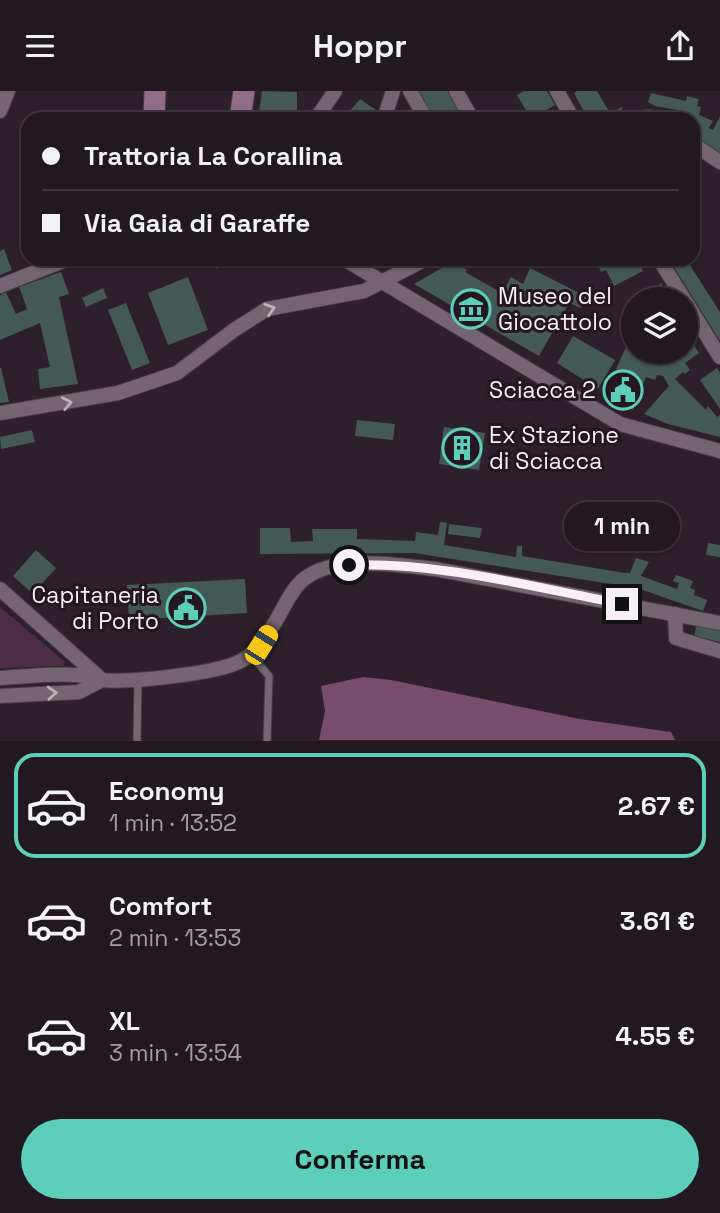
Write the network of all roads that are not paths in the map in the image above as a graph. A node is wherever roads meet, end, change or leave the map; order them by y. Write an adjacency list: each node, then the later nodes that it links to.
1 (8, 91): 9 (street)
2 (155, 91): 10 (street)
3 (244, 91): 11 (street)
4 (335, 91): 12 (street)
5 (393, 91): 13 (street)
6 (410, 91): 14 (street)
7 (456, 91): 15 (street)
8 (557, 91): 16 (street)
9 (0, 111)
10 (154, 112)
11 (241, 112)
12 (321, 112)
13 (386, 112)
14 (422, 112)
15 (468, 112)
16 (569, 112)
17 (700, 149): 18 (street)
18 (720, 162)
19 (50, 266): 24 (street)
20 (356, 266): 23 (street)
21 (413, 266): 23 (street)
22 (663, 266): 25 (street)
23 (384, 282): 28 (street, one-way to 23); 29 (street)
24 (0, 286)
25 (676, 287)
26 (698, 322): 27 (street)
27 (720, 357)
28 (0, 413)
29 (720, 451)
30 (0, 589): 37 (street)
31 (675, 614): 32 (street); 33 (street); 34 (street)
32 (720, 623)
33 (720, 651)
34 (251, 655): 36 (street); 40 (lane)
35 (0, 678): 37 (street)
36 (138, 679): 37 (street); 39 (lane)
37 (102, 680): 38 (street, one-way to 37)
38 (0, 696)
39 (137, 740)
40 (267, 740)

